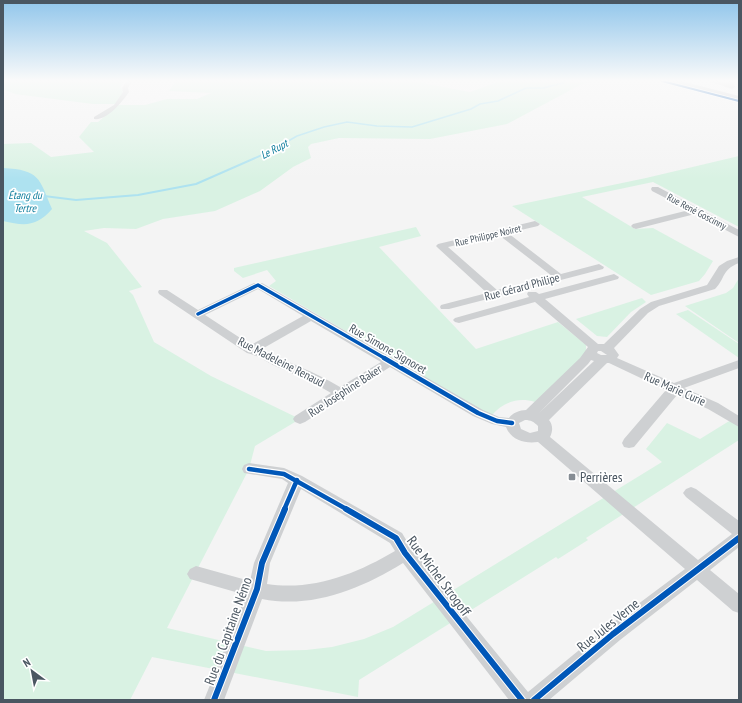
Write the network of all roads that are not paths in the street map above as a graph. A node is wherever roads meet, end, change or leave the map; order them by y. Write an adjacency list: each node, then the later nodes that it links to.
1 (103, 114): 2 (street)
2 (96, 118)
3 (655, 189): 4 (street, Rue René Goscinny)
4 (697, 211): 6 (street); 8 (street, Rue René Goscinny)
5 (535, 224): 7 (street, Rue Philippe Noiret)
6 (636, 226)
7 (502, 232): 11 (street); 15 (street, Rue Philippe Noiret)
8 (739, 234)
9 (739, 260): 22 (street)
10 (599, 267): 11 (street, Rue Gérard Philipe)
11 (559, 277): 13 (street, Rue Gérard Philipe)
12 (614, 277): 16 (street)
13 (522, 286): 15 (street, Rue Gérard Philipe); 16 (street, Rue Marie Curie)
14 (163, 292): 18 (street, Rue Madeleine Renaud)
15 (495, 294): 17 (street, Rue Gérard Philipe)
16 (536, 298): 20 (street); 22 (street, Rue Marie Curie)
17 (445, 307)
18 (198, 314): 19 (street, Rue Simone Signoret); 21 (street, Rue Madeleine Renaud)
19 (312, 316): 21 (street); 23 (street, Rue Simone Signoret)
20 (459, 320)
21 (251, 350): 26 (street, Rue Madeleine Renaud)
22 (601, 353): 25 (street, Rue Marie Curie); 27 (street)
23 (390, 362): 26 (street, Rue Joséphine Baker); 30 (street, Rue Simone Signoret)
24 (739, 364): 25 (street)
25 (675, 388): 29 (street, Rue Marie Curie); 32 (street)
26 (340, 393): 28 (street, Rue Joséphine Baker)
27 (536, 418): 30 (street); 31 (street)
28 (300, 419)
29 (739, 422)
30 (512, 423): 31 (street)
31 (541, 437): 39 (street)
32 (629, 443)
33 (249, 469): 34 (street, Rue Michel Strogoff)
34 (297, 480): 38 (street, Rue Michel Strogoff); 41 (street, Rue du Capitaine Némo)
35 (691, 493): 36 (street)
36 (739, 530)
37 (739, 538): 39 (street, Rue Jules Verne)
38 (405, 553): 41 (street); 44 (street, Rue Michel Strogoff)
39 (697, 570): 42 (street); 45 (street, Rue Jules Verne)
40 (196, 574): 41 (street)
41 (257, 589): 43 (street, Rue du Capitaine Némo)
42 (739, 605)
43 (214, 700)
44 (522, 700)
45 (534, 700)

